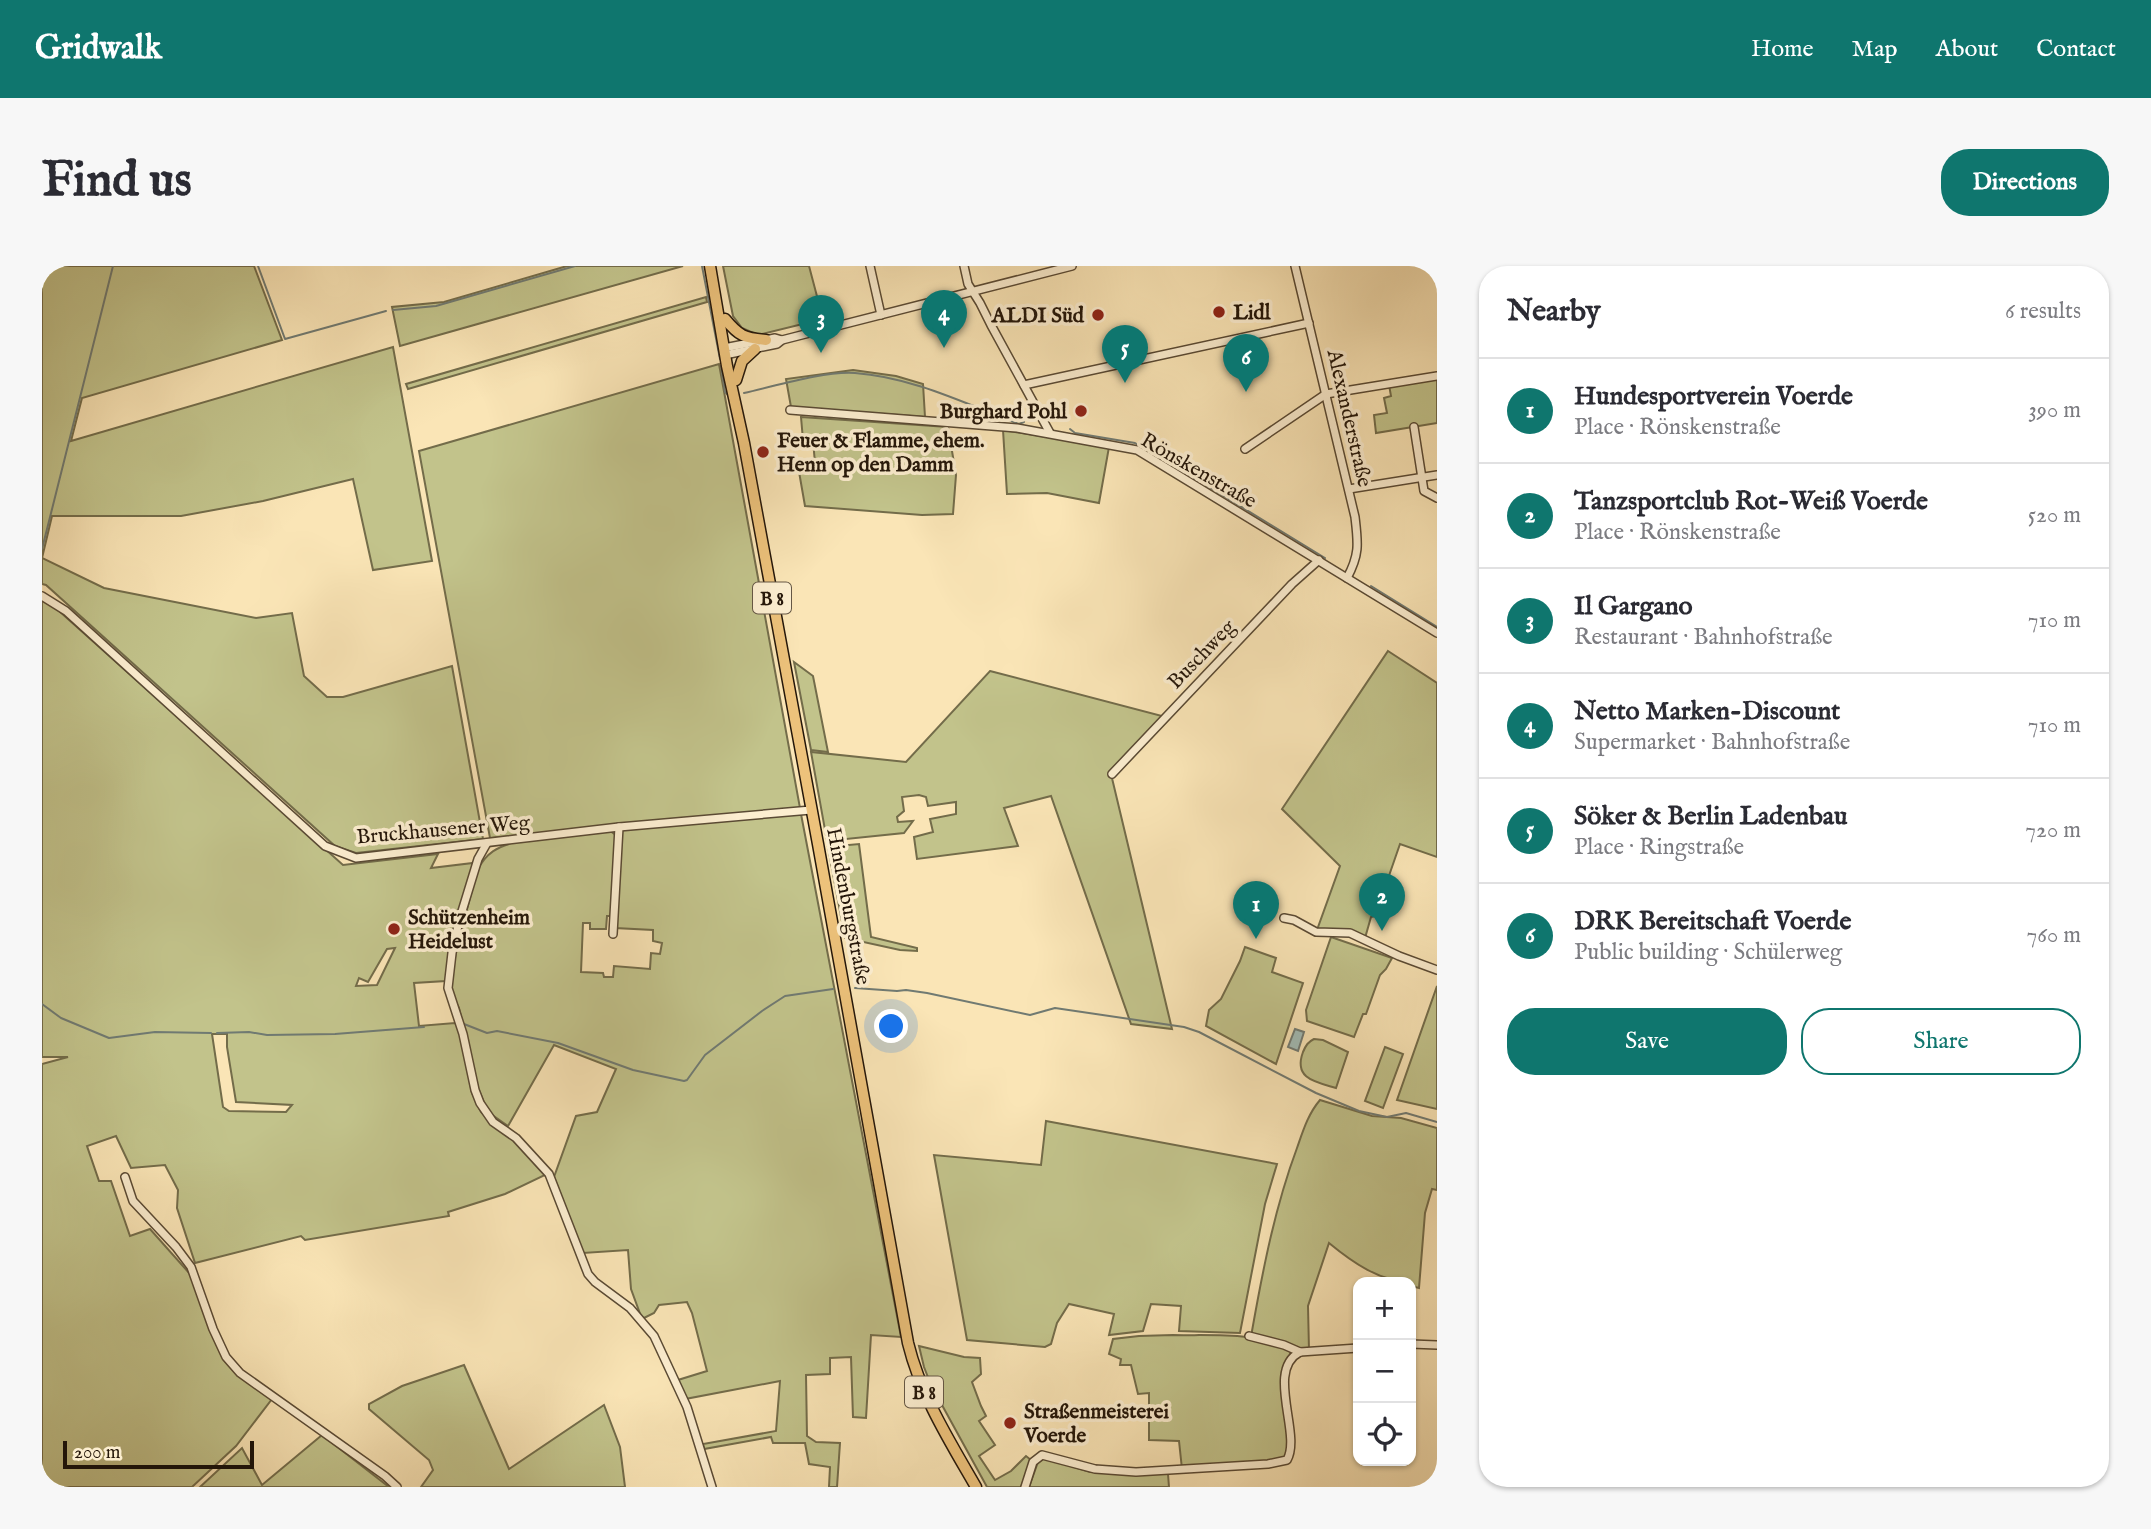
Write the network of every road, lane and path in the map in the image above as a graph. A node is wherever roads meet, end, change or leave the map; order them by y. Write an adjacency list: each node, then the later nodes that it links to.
1 (711, 266): 8 (main road, Hindenburgstraße / B 8); 13 (main road, Hindenburgstraße / B 8)
2 (870, 266): 7 (street)
3 (964, 266): 6 (street)
4 (1072, 266): 6 (street)
5 (1294, 266): 9 (street, Alexanderstraße)
6 (973, 291): 7 (street); 16 (street)
7 (881, 315): 11 (street)
8 (725, 319): 10 (main road); 13 (main road, Hindenburgstraße / B 8)
9 (1310, 323): 16 (street); 17 (street, Alexanderstraße)
10 (766, 340): 11 (street); 13 (street)
11 (782, 340): 12 (street)
12 (755, 349): 13 (street); 15 (main road)
13 (728, 351): 15 (main road, Hindenburgstraße / B 8); 21 (main road, Hindenburgstraße / B 8)
14 (1437, 376): 17 (street)
15 (736, 380): 21 (main road, Hindenburgstraße / B 8)
16 (1024, 385): 20 (street)
17 (1326, 394): 22 (street); 25 (street, Alexanderstraße)
18 (790, 410): 20 (street, Rönskenstraße)
19 (1414, 427): 24 (street)
20 (1050, 433): 27 (street, Rönskenstraße)
21 (744, 443): 32 (main road, Hindenburgstraße / B 8)
22 (1245, 449)
23 (1437, 475): 24 (street)
24 (1421, 478): 25 (street); 26 (street)
25 (1349, 489): 28 (street, Alexanderstraße)
26 (1437, 499)
27 (1319, 560): 28 (street, Rönskenstraße); 31 (street, Buschweg)
28 (1347, 578): 30 (street, Rönskenstraße)
29 (45, 597): 34 (street, Bruckhausener Weg)
30 (1437, 633)
31 (1112, 774)
32 (811, 810): 33 (street, Bruckhausener Weg); 46 (main road, Hindenburgstraße / B 8)
33 (619, 827): 34 (street, Bruckhausener Weg); 36 (street)
34 (487, 843): 45 (street)
35 (1284, 918): 37 (street)
36 (613, 934)
37 (1437, 970)
38 (125, 1177): 44 (street)
39 (1249, 1336): 43 (street)
40 (1416, 1344): 41 (street)
41 (1437, 1345)
42 (1353, 1348): 43 (street)
43 (1300, 1352): 47 (street)
44 (397, 1487)
45 (712, 1487)
46 (976, 1487)
47 (1025, 1487)

